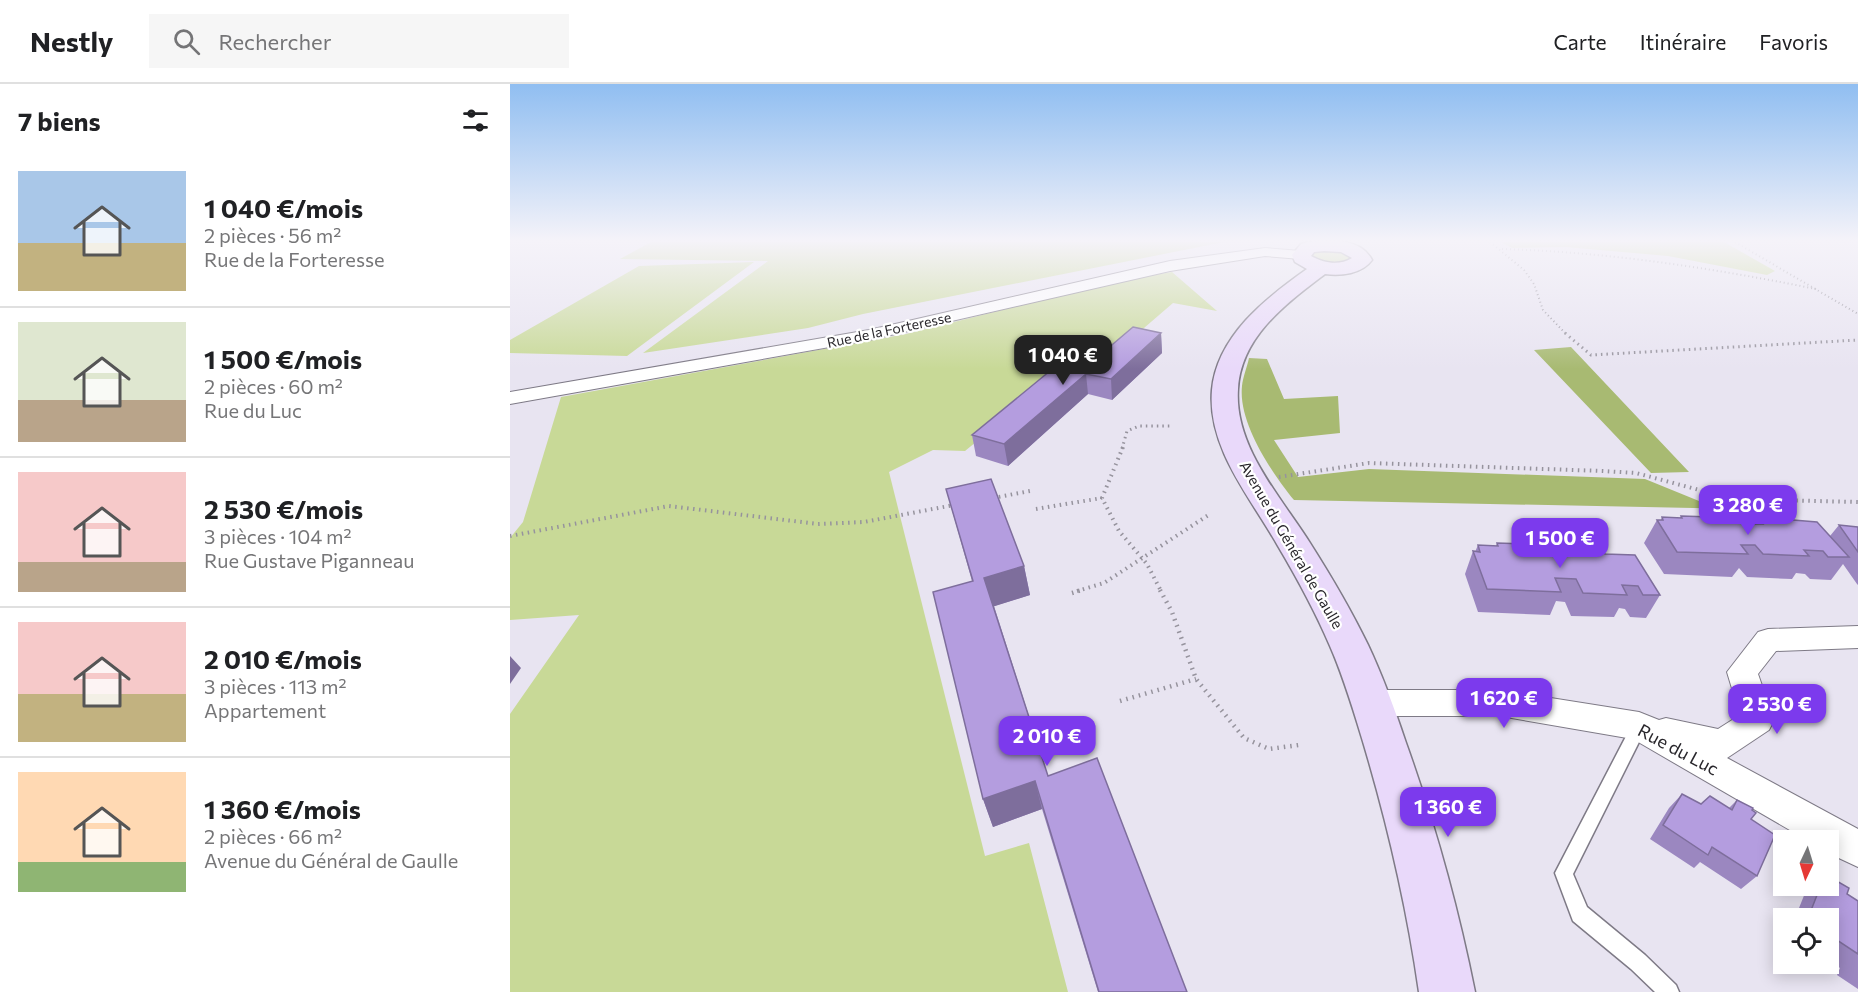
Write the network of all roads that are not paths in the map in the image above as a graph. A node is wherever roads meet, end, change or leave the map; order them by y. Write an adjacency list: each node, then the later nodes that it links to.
1 (1090, 284): 3 (street, Rue de la Forteresse)
2 (1301, 284): 5 (main road, Avenue du Général de Gaulle)
3 (510, 398)
4 (1858, 637): 6 (street)
5 (1372, 703): 6 (street, Rue du Luc); 8 (main road, Avenue du Général de Gaulle)
6 (1639, 726): 7 (street, Rue du Luc); 9 (lane)
7 (1858, 849)
8 (1447, 992)
9 (1669, 992)

